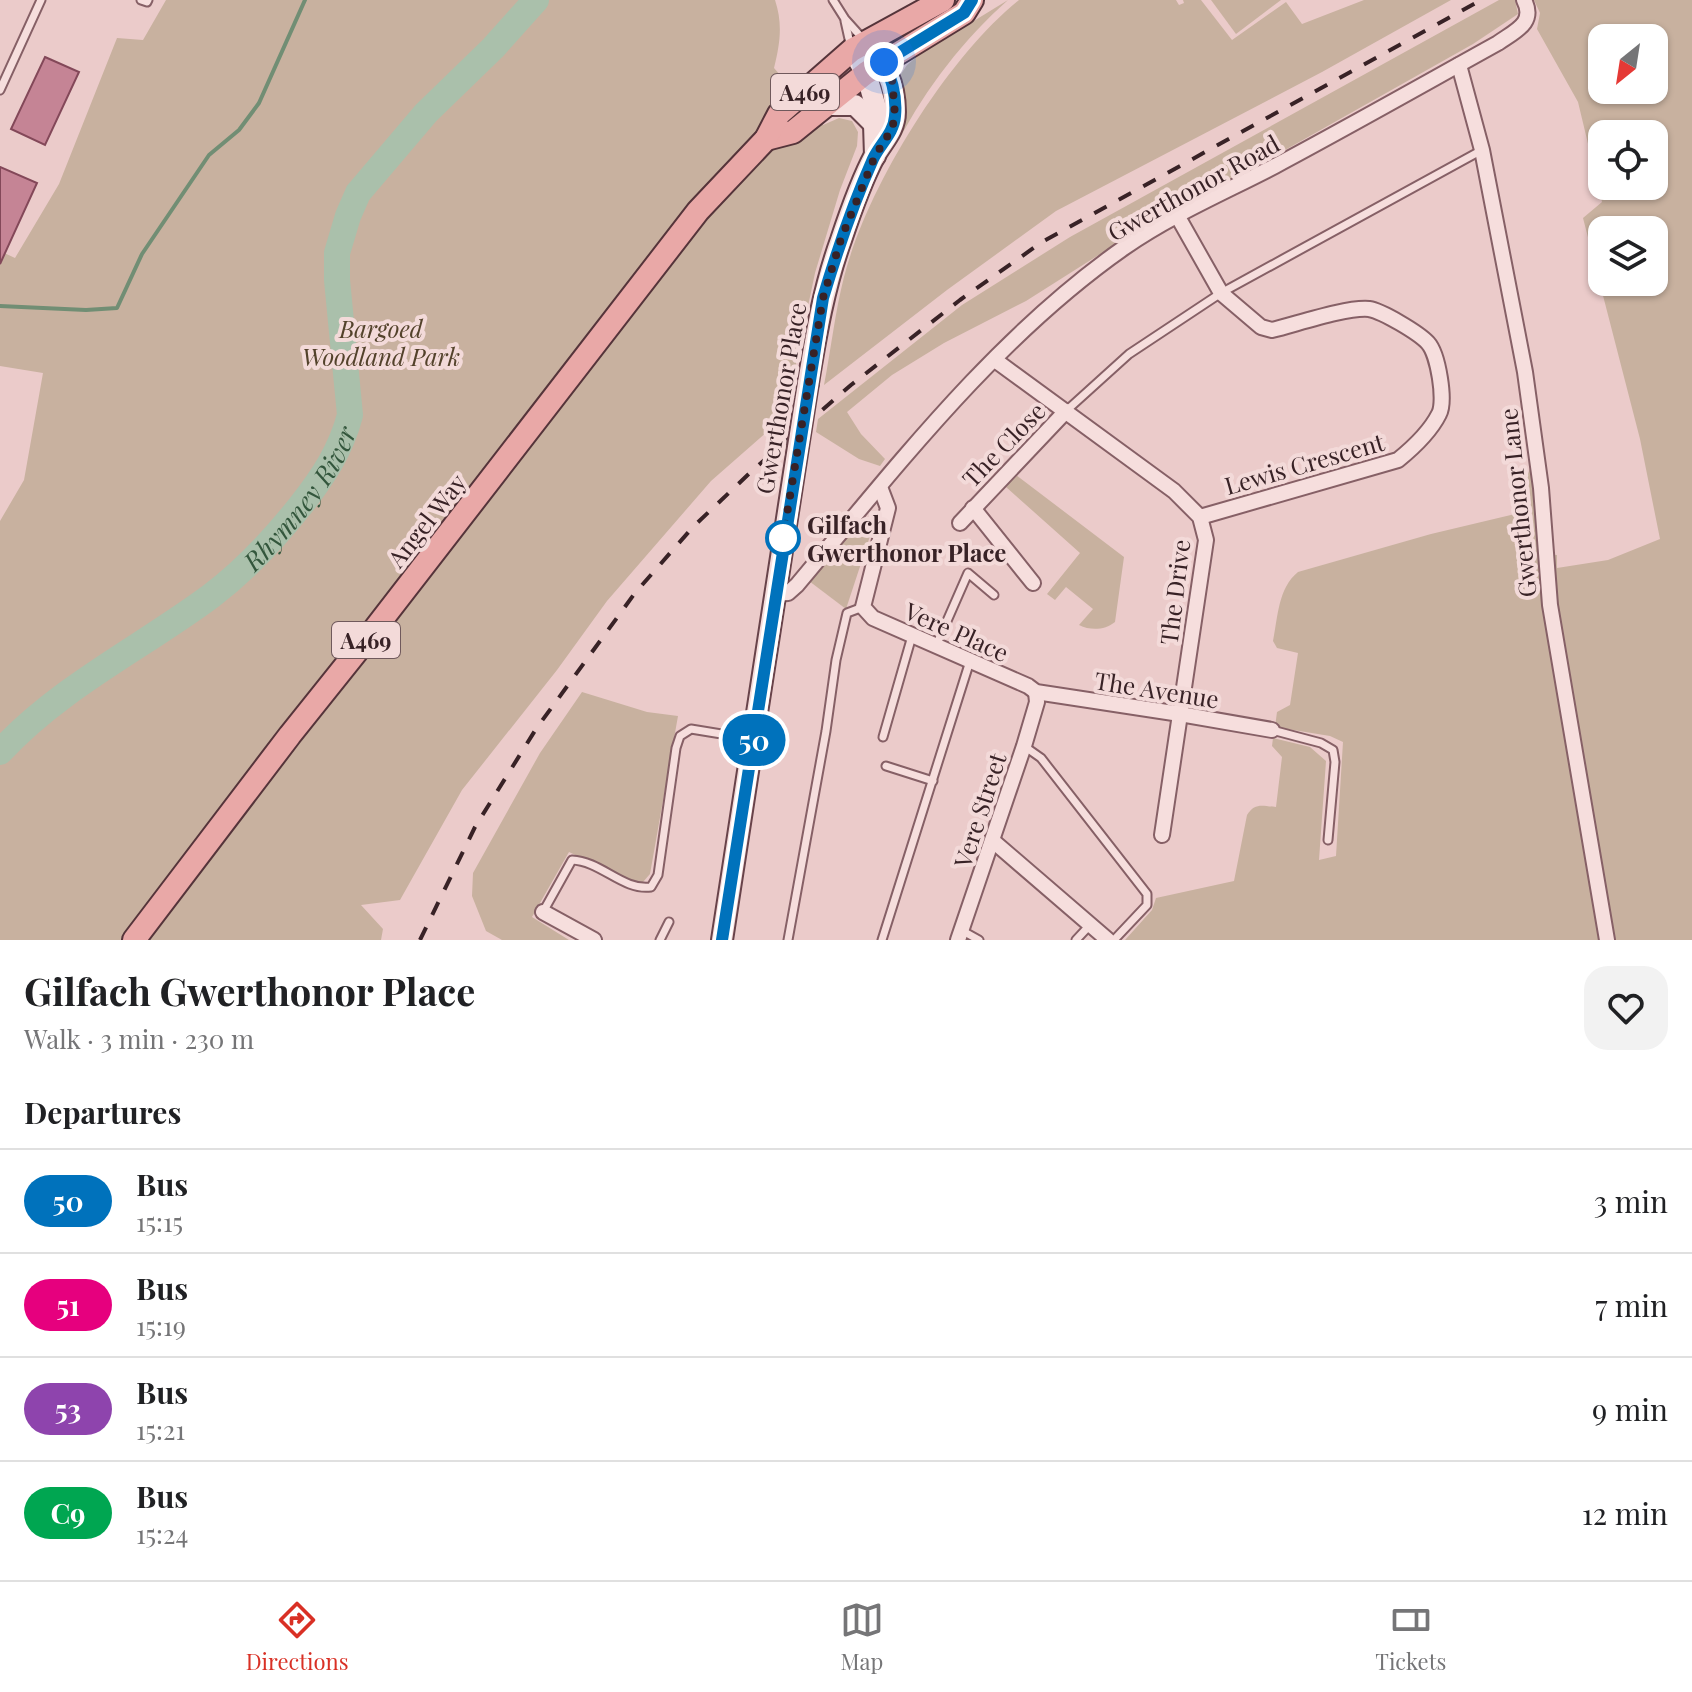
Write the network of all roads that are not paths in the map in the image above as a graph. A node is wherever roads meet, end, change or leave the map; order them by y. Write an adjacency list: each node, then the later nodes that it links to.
1 (41, 0): 13 (lane)
2 (141, 0): 3 (lane)
3 (148, 0)
4 (833, 0): 8 (lane)
5 (943, 0): 9 (main road, A469)
6 (972, 0): 12 (main road, A469)
7 (1524, 0): 10 (street, Gwerthonor Road)
8 (845, 19): 9 (lane); 9 (lane)
9 (859, 46): 12 (street); 17 (main road, Angel Way / A469)
10 (1459, 65): 18 (street, Gwerthonor Lane); 20 (street, Gwerthonor Road)
11 (0, 67): 13 (lane)
12 (875, 68): 15 (main road, Angel Way / A469); 16 (street, Gwerthonor Place); 19 (street, Gwerthonor Place)
13 (9, 71): 14 (lane)
14 (0, 90)
15 (827, 105): 16 (street); 17 (main road, Angel Way / A469)
16 (874, 124): 19 (street, Gwerthonor Place)
17 (766, 139): 51 (main road, Angel Way / A469)
18 (1482, 150): 21 (lane); 60 (street, Gwerthonor Lane)
19 (875, 156): 29 (street, Gwerthonor Place, bridge)
20 (1178, 217): 21 (street, Lewis Crescent); 22 (street, Gwerthonor Road)
21 (1221, 293): 23 (lane); 26 (street, Lewis Crescent)
22 (995, 360): 23 (street, The Drive); 24 (street, Gwerthonor Road)
23 (1066, 411): 25 (street, The Close); 26 (street, The Drive)
24 (880, 487): 29 (street, Gwerthonor Road); 31 (street)
25 (973, 508): 27 (street, The Close); 28 (street, The Close)
26 (1200, 517): 36 (street, The Drive)
27 (960, 523)
28 (1033, 583)
29 (775, 594): 39 (street, Gwerthonor Place)
30 (994, 595): 33 (lane)
31 (863, 607): 32 (street, Vere Place); 54 (lane)
32 (912, 636): 33 (street, Vere Place); 38 (lane)
33 (936, 646): 34 (street, Vere Place)
34 (970, 661): 35 (street, Vere Place); 42 (lane)
35 (1036, 692): 36 (street, The Avenue); 40 (street, Vere Street)
36 (1180, 714): 37 (street, The Avenue); 43 (street, The Drive)
37 (1272, 730): 44 (lane)
38 (883, 737)
39 (754, 740): 46 (lane); 53 (street, Gwerthonor Place)
40 (1024, 746): 45 (street, Vere Street); 59 (lane)
41 (886, 766): 42 (lane)
42 (933, 781): 55 (lane)
43 (1162, 835)
44 (1328, 840)
45 (993, 841): 48 (street); 49 (street, Vere Street)
46 (543, 912): 50 (street)
47 (669, 922): 52 (lane)
48 (1090, 925): 57 (lane); 58 (street)
49 (959, 935): 56 (lane)
50 (591, 939)
51 (134, 940)
52 (660, 940)
53 (722, 940)
54 (788, 940)
55 (882, 940)
56 (979, 940)
57 (1076, 940)
58 (1108, 940)
59 (1114, 940)
60 (1607, 940)

